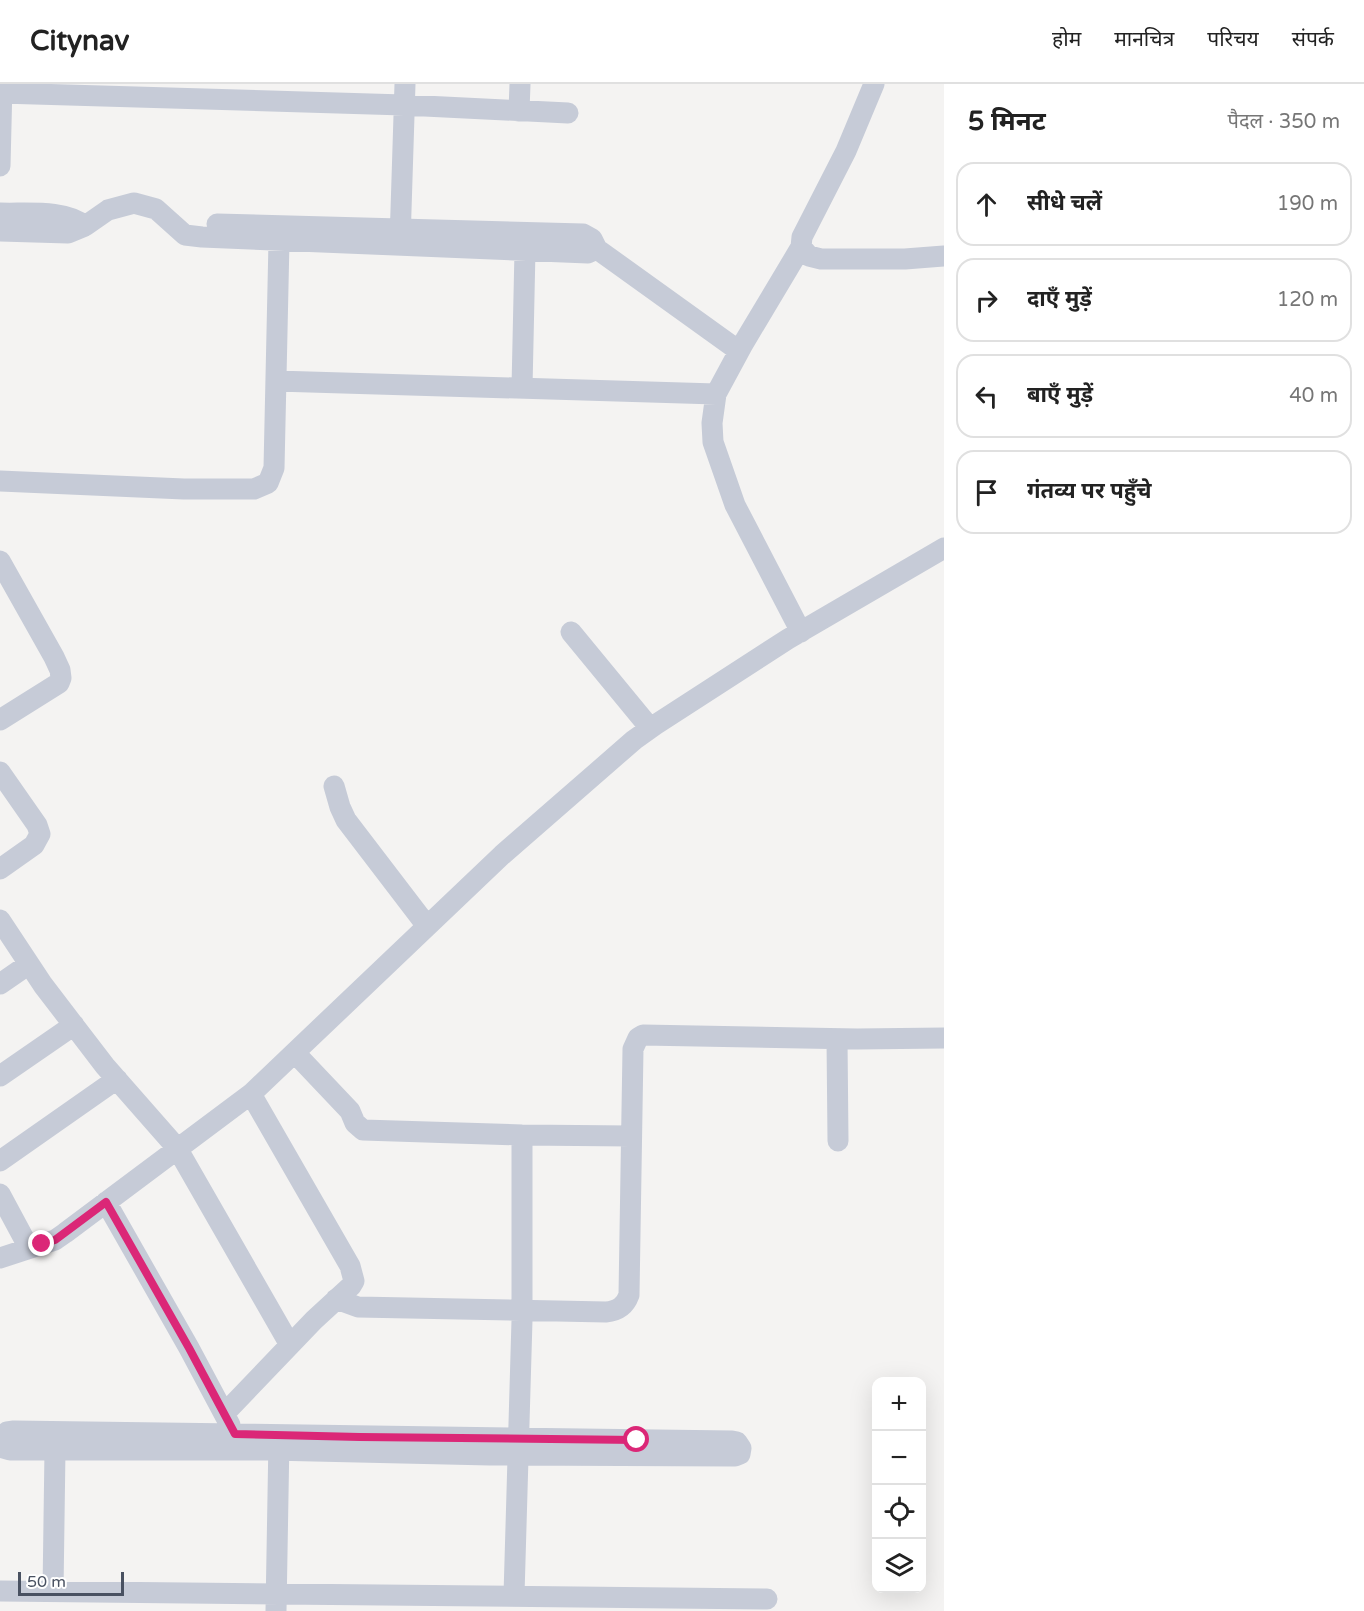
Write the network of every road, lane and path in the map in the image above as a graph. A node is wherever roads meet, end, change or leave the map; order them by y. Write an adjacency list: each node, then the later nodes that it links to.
1 (520, 84): 6 (street)
2 (874, 84): 15 (street)
3 (1, 90): 4 (street); 8 (street)
4 (284, 93): 5 (street)
5 (404, 94): 6 (street); 13 (street)
6 (519, 111): 7 (street)
7 (568, 113)
8 (0, 166)
9 (0, 213): 10 (street)
10 (85, 226): 11 (street); 12 (street)
11 (177, 227): 13 (street); 14 (street)
12 (0, 231)
13 (400, 237): 14 (street); 16 (street); 17 (street)
14 (279, 241): 20 (street)
15 (801, 247): 18 (street); 19 (street)
16 (597, 249): 17 (street); 19 (street)
17 (525, 250): 21 (street)
18 (944, 256)
19 (739, 351): 22 (street)
20 (276, 381): 21 (street); 23 (street)
21 (522, 388): 22 (street)
22 (716, 394): 27 (street)
23 (0, 481)
24 (944, 548): 27 (street)
25 (0, 561): 28 (street)
26 (571, 632): 29 (street)
27 (801, 632): 29 (street)
28 (0, 720)
29 (650, 728): 34 (street)
30 (0, 772): 32 (street)
31 (334, 786): 34 (street)
32 (0, 869)
33 (0, 920): 35 (street)
34 (427, 926): 40 (street)
35 (29, 964): 36 (street); 37 (street)
36 (0, 984)
37 (74, 1025): 41 (street); 42 (street)
38 (944, 1038): 39 (street)
39 (837, 1039): 45 (street); 46 (street)
40 (296, 1054): 43 (street); 44 (street)
41 (0, 1077)
42 (117, 1079): 47 (street); 48 (street)
43 (251, 1094): 47 (street); 53 (street)
44 (522, 1135): 45 (street); 54 (street)
45 (631, 1136): 54 (street)
46 (838, 1141)
47 (177, 1149): 50 (street); 55 (street)
48 (0, 1161)
49 (0, 1194): 51 (street)
50 (106, 1202): 51 (street); 56 (street)
51 (29, 1248): 52 (street)
52 (0, 1258)
53 (336, 1299): 54 (street); 55 (street)
54 (522, 1309): 61 (street)
55 (290, 1345): 56 (street)
56 (224, 1414): 57 (street)
57 (235, 1434): 58 (street); 59 (street)
58 (0, 1438)
59 (279, 1442): 61 (street); 62 (street); 67 (street)
60 (0, 1447): 62 (street)
61 (518, 1447): 61 (street); 65 (street)
62 (55, 1450): 64 (street)
63 (0, 1591): 64 (street)
64 (53, 1592): 67 (street)
65 (514, 1595): 66 (street); 67 (street)
66 (767, 1599)
67 (276, 1602)

